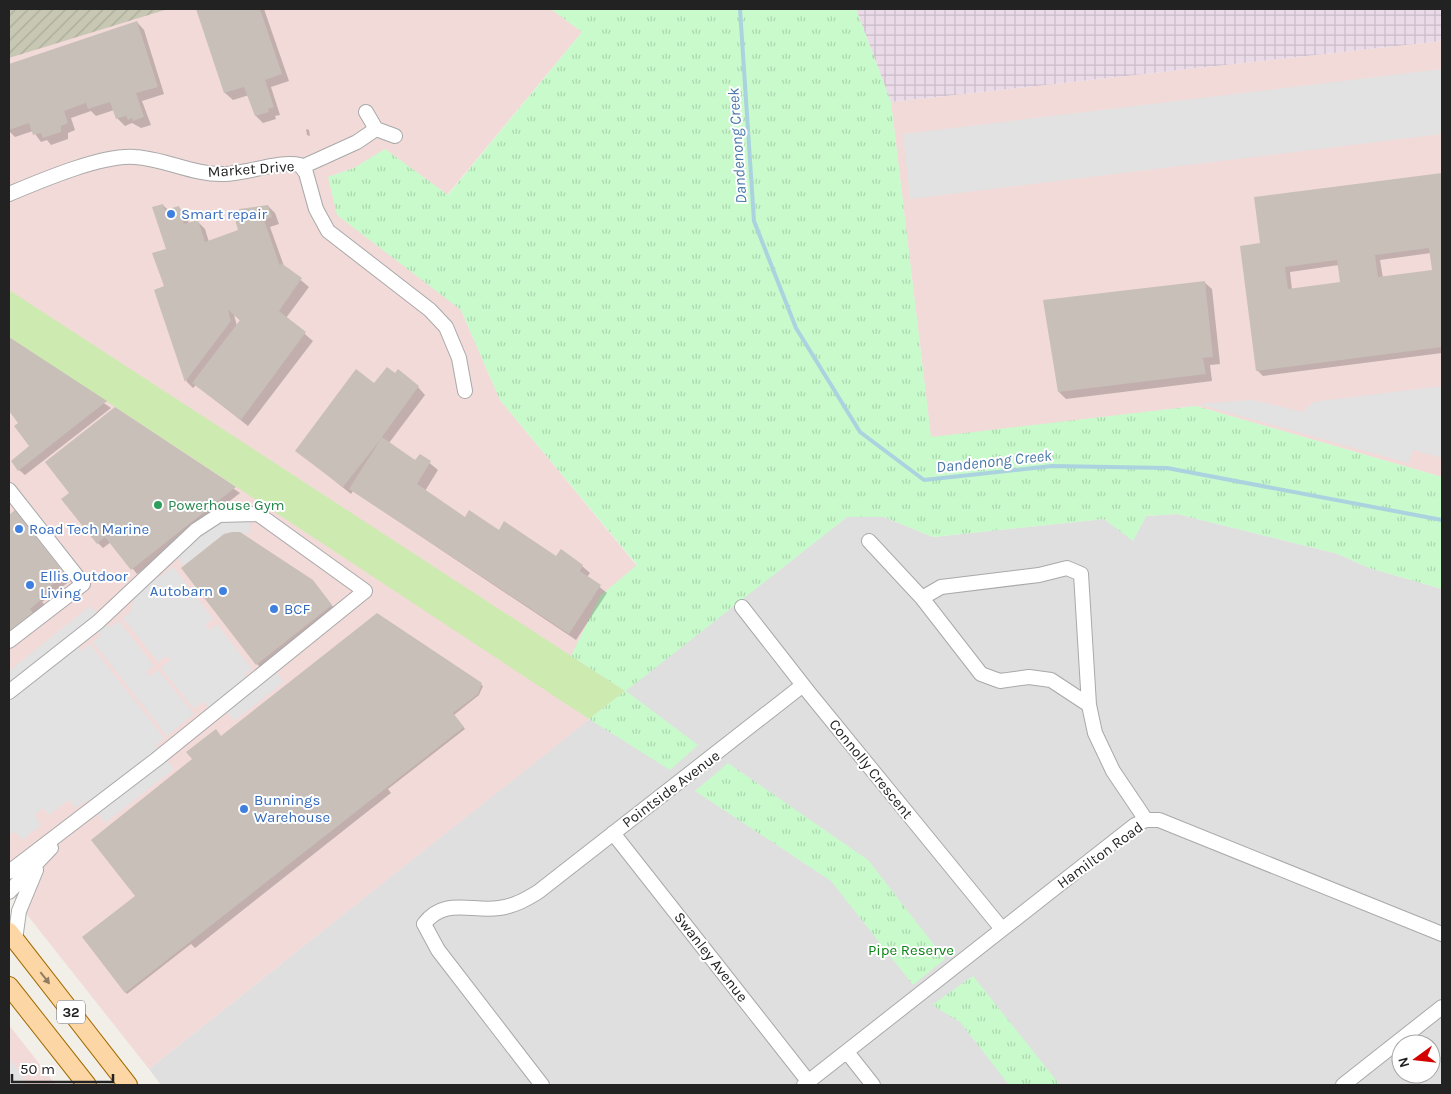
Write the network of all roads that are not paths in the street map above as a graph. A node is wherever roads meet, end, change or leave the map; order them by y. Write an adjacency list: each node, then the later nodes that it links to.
1 (366, 112): 2 (street)
2 (376, 129): 3 (street); 4 (street)
3 (395, 136)
4 (302, 167): 5 (street, Market Drive); 6 (street, Market Drive)
5 (9, 194)
6 (465, 391)
7 (10, 495): 11 (street)
8 (870, 541): 9 (street)
9 (922, 598): 14 (street); 14 (street)
10 (742, 607): 12 (street, Connolly Crescent)
11 (9, 641)
12 (803, 686): 17 (street, Pointside Avenue); 21 (street, Connolly Crescent)
13 (9, 692): 16 (street)
14 (1089, 705): 15 (street)
15 (1146, 820): 21 (street, Hamilton Road); 22 (street, Hamilton Road)
16 (70, 827): 18 (street); 19 (street)
17 (613, 833): 27 (street, Swanley Avenue); 30 (street, Pointside Avenue)
18 (43, 856): 20 (street); 23 (street)
19 (12, 867)
20 (9, 892)
21 (1002, 929): 26 (street, Hamilton Road)
22 (1442, 934)
23 (12, 936): 29 (main road, 32, one-way to 29)
24 (9, 986): 28 (main road, 32)
25 (1442, 1007): 32 (street)
26 (847, 1052): 27 (street, Hamilton Road); 31 (street)
27 (806, 1083)
28 (87, 1085)
29 (128, 1085)
30 (542, 1085)
31 (873, 1085)
32 (1343, 1085)

